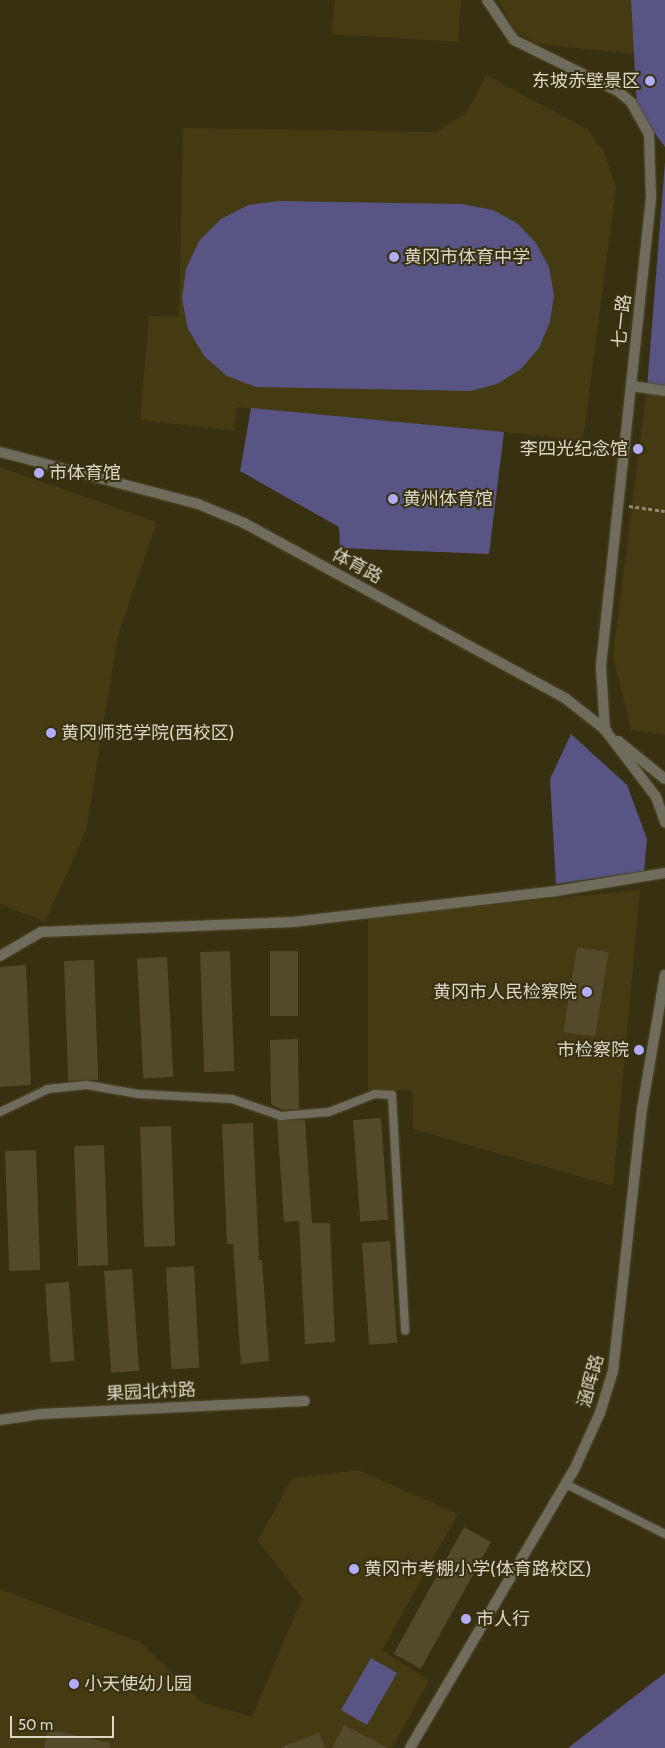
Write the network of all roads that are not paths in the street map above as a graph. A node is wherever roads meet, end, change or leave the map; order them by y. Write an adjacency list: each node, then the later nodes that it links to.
1 (488, 0): 2 (street, 七一路)
2 (631, 386): 3 (street); 5 (street, 七一路)
3 (665, 391)
4 (0, 452): 5 (street, 体育路)
5 (605, 730): 6 (street, 体育路); 7 (street)
6 (665, 780)
7 (665, 822)
8 (665, 873): 9 (street)
9 (0, 956)
10 (665, 975): 15 (street, 涵晖路)
11 (0, 1112): 12 (lane)
12 (405, 1331)
13 (305, 1401): 14 (street, 果园北村路)
14 (0, 1420)
15 (566, 1484): 16 (lane); 17 (street, 涵晖路)
16 (665, 1534)
17 (410, 1748)

